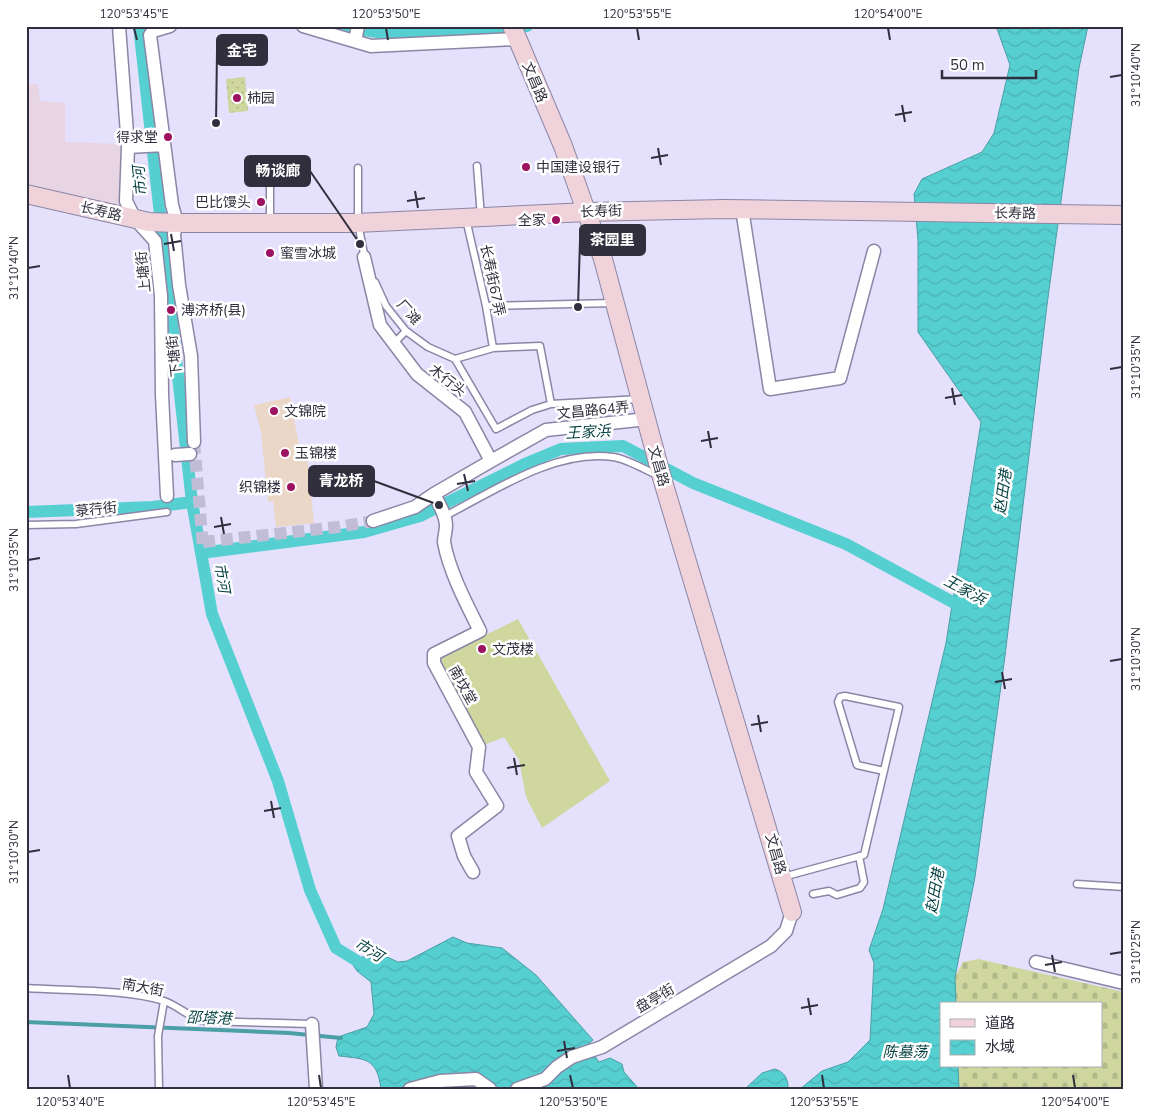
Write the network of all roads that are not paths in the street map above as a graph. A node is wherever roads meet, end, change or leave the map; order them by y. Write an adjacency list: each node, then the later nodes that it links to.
1 (119, 26): 7 (street, 上塘街)
2 (303, 26): 5 (street)
3 (162, 28): 6 (street, 下塘街)
4 (514, 32): 5 (street); 14 (street, 文昌路)
5 (357, 33)
6 (161, 145): 7 (street); 18 (street, 下塘街)
7 (128, 148): 17 (street, 上塘街)
8 (477, 166): 16 (lane, 长寿街67弄)
9 (270, 167): 19 (lane)
10 (358, 168): 20 (lane, 厂滩)
11 (26, 194): 17 (street, 长寿路)
12 (742, 209): 13 (street, 长寿街); 14 (street, 长寿街); 21 (street)
13 (906, 210): 15 (street, 长寿路)
14 (587, 212): 16 (street, 长寿街); 23 (street, 文昌路)
15 (1124, 215)
16 (474, 217): 20 (street, 长寿街); 24 (lane, 长寿街67弄)
17 (142, 220): 18 (street, 长寿路); 25 (street, 上塘街)
18 (177, 223): 19 (street, 长寿街); 25 (street, 下塘街)
19 (270, 223): 20 (street, 长寿街)
20 (358, 223): 22 (lane, 厂滩)
21 (874, 251)
22 (364, 257): 26 (lane, 厂滩); 27 (street, 木行头)
23 (615, 303): 24 (lane); 30 (street, 文昌路)
24 (486, 306): 28 (lane, 长寿街67弄)
25 (171, 310): 33 (street, 下塘街); 36 (street, 上塘街)
26 (406, 331): 27 (lane); 29 (lane, 厂滩)
27 (394, 343): 34 (street, 木行头)
28 (493, 348): 29 (lane); 31 (lane)
29 (454, 358): 31 (lane)
30 (641, 398): 31 (lane); 32 (street, 文昌路)
31 (551, 404)
32 (646, 419): 34 (street, 文昌路64弄); 35 (street, 文昌路)
33 (175, 455)
34 (491, 461): 37 (street)
35 (662, 478): 39 (lane); 45 (street, 文昌路)
36 (167, 496)
37 (435, 496): 39 (street); 40 (street)
38 (167, 512): 41 (lane, 菉荇街)
39 (444, 515): 44 (street, 南坟堂)
40 (372, 521)
41 (26, 525)
42 (884, 772): 42 (lane); 43 (lane)
43 (859, 856): 45 (lane); 48 (lane)
44 (474, 872)
45 (782, 877): 49 (street, 文昌路)
46 (1076, 884): 47 (lane)
47 (1124, 887)
48 (813, 894)
49 (792, 912): 59 (street, 盘亭街)
50 (1036, 962): 51 (street)
51 (1124, 983)
52 (26, 988): 53 (lane, 南大街)
53 (164, 1001): 54 (lane, 南大街); 55 (lane)
54 (312, 1031): 56 (street)
55 (159, 1089)
56 (316, 1089)
57 (410, 1089): 58 (street)
58 (490, 1089)
59 (517, 1089)

